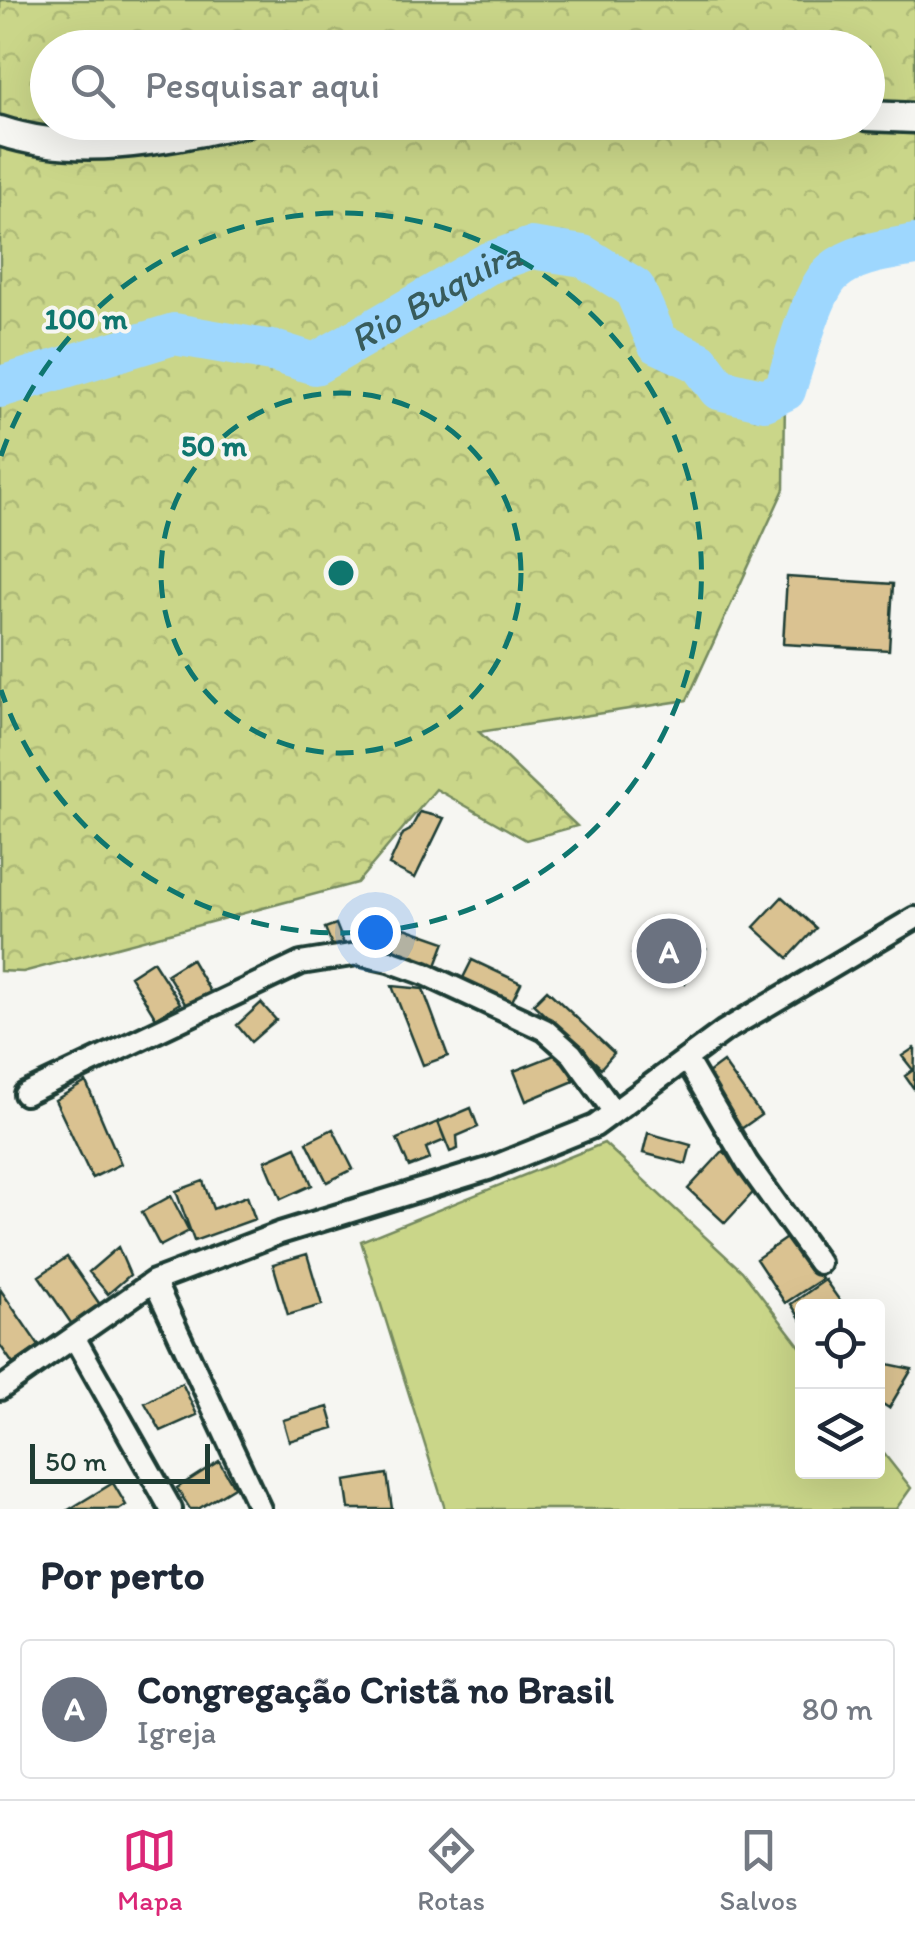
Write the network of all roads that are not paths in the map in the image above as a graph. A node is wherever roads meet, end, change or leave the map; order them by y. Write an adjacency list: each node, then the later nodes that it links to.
1 (885, 117): 2 (main road)
2 (915, 118)
3 (0, 131): 4 (main road)
4 (166, 140)
5 (915, 918): 6 (street)
6 (686, 1059): 8 (street); 9 (street)
7 (26, 1094): 8 (street)
8 (614, 1112): 10 (street)
9 (818, 1263)
10 (154, 1282): 11 (street); 14 (street)
11 (74, 1337): 12 (street); 13 (street)
12 (0, 1389)
13 (172, 1509)
14 (260, 1509)

